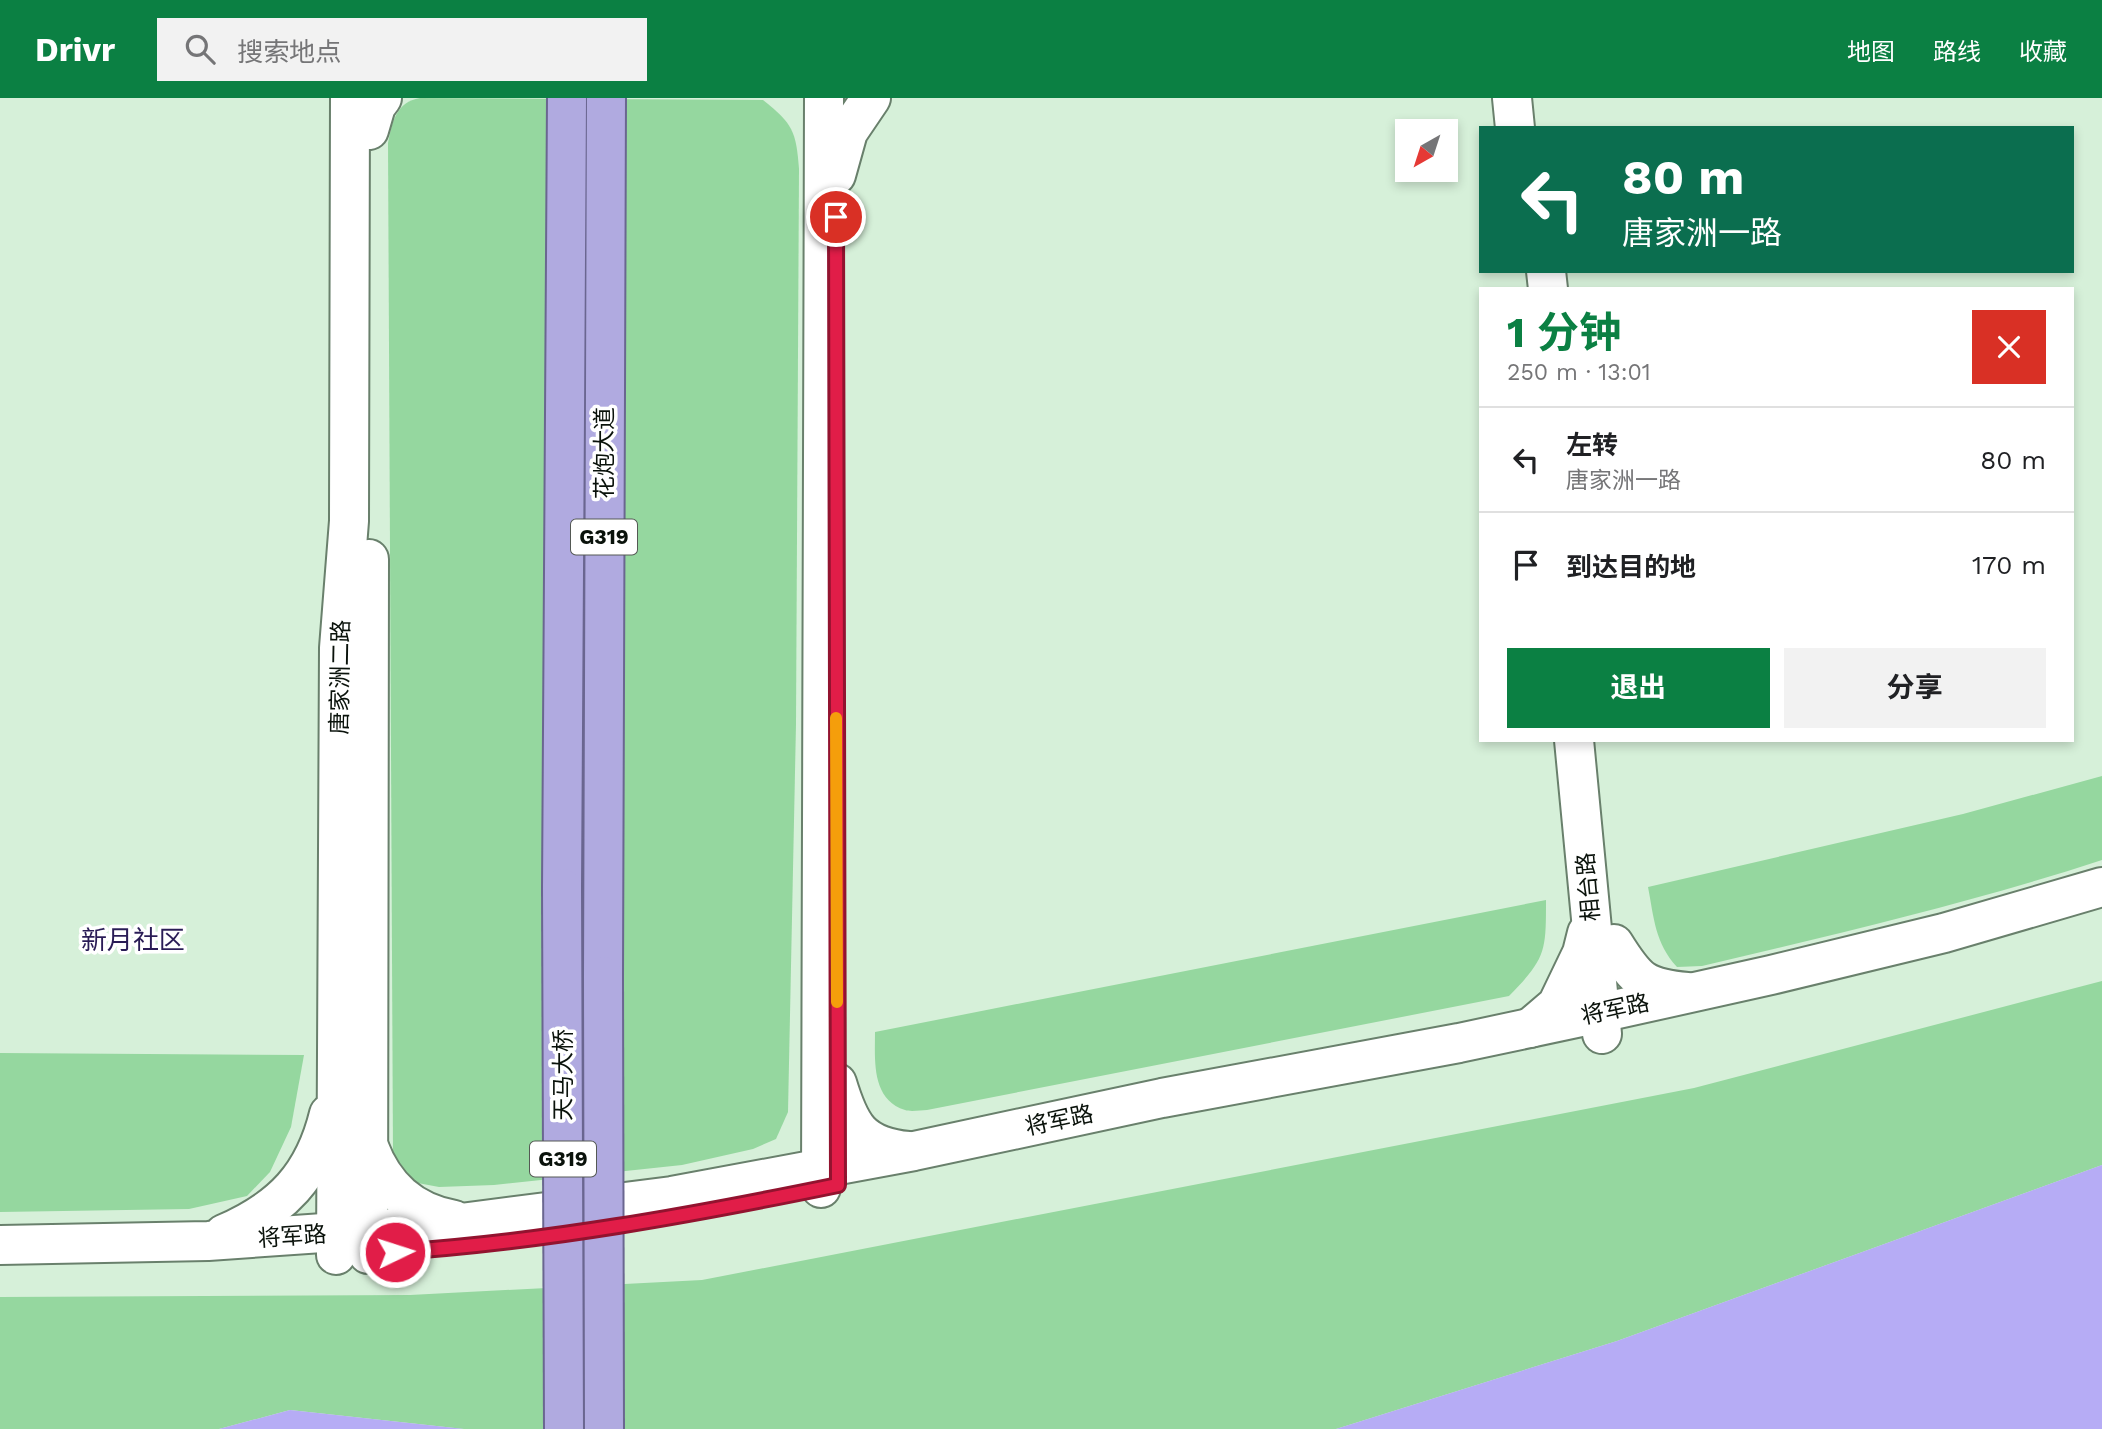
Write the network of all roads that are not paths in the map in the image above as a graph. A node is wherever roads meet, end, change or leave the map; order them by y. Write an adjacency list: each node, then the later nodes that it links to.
1 (350, 98): 20 (street, 唐家洲二路)
2 (567, 98): 13 (highway, 花炮大道 / G319)
3 (606, 98): 16 (highway, 花炮大道 / G319)
4 (797, 98): 9 (street)
5 (824, 98): 9 (street)
6 (837, 98): 9 (street)
7 (871, 98): 9 (street)
8 (373, 109): 22 (street, 唐家洲二路)
9 (830, 163): 21 (street)
10 (1574, 742): 15 (street, 相台路)
11 (1593, 742): 15 (street, 相台路)
12 (2102, 887): 17 (street, 将军路)
13 (562, 888): 31 (highway, 天马大桥 / G319, bridge)
14 (2102, 915): 18 (street, 将军路)
15 (1602, 931): 17 (street); 18 (street, 相台路); 19 (street)
16 (603, 976): 32 (highway, 天马大桥 / G319, bridge)
17 (1693, 992): 18 (street, 将军路)
18 (1611, 1021): 19 (street, 将军路); 24 (street, 将军路)
19 (1530, 1028): 23 (street, 将军路)
20 (337, 1082): 27 (street); 28 (street, 唐家洲二路)
21 (829, 1088): 23 (street); 24 (street); 25 (street)
22 (368, 1145): 26 (street); 28 (street, 唐家洲二路)
23 (914, 1151): 24 (street, 将军路)
24 (829, 1177): 25 (street, 将军路); 28 (street, 将军路)
25 (759, 1180): 26 (street, 将军路)
26 (466, 1223): 28 (street, 将军路)
27 (208, 1241): 28 (street, 将军路); 29 (street, 将军路)
28 (353, 1243): 30 (street, 将军路)
29 (0, 1245)
30 (0, 1268)
31 (564, 1429)
32 (604, 1429)

